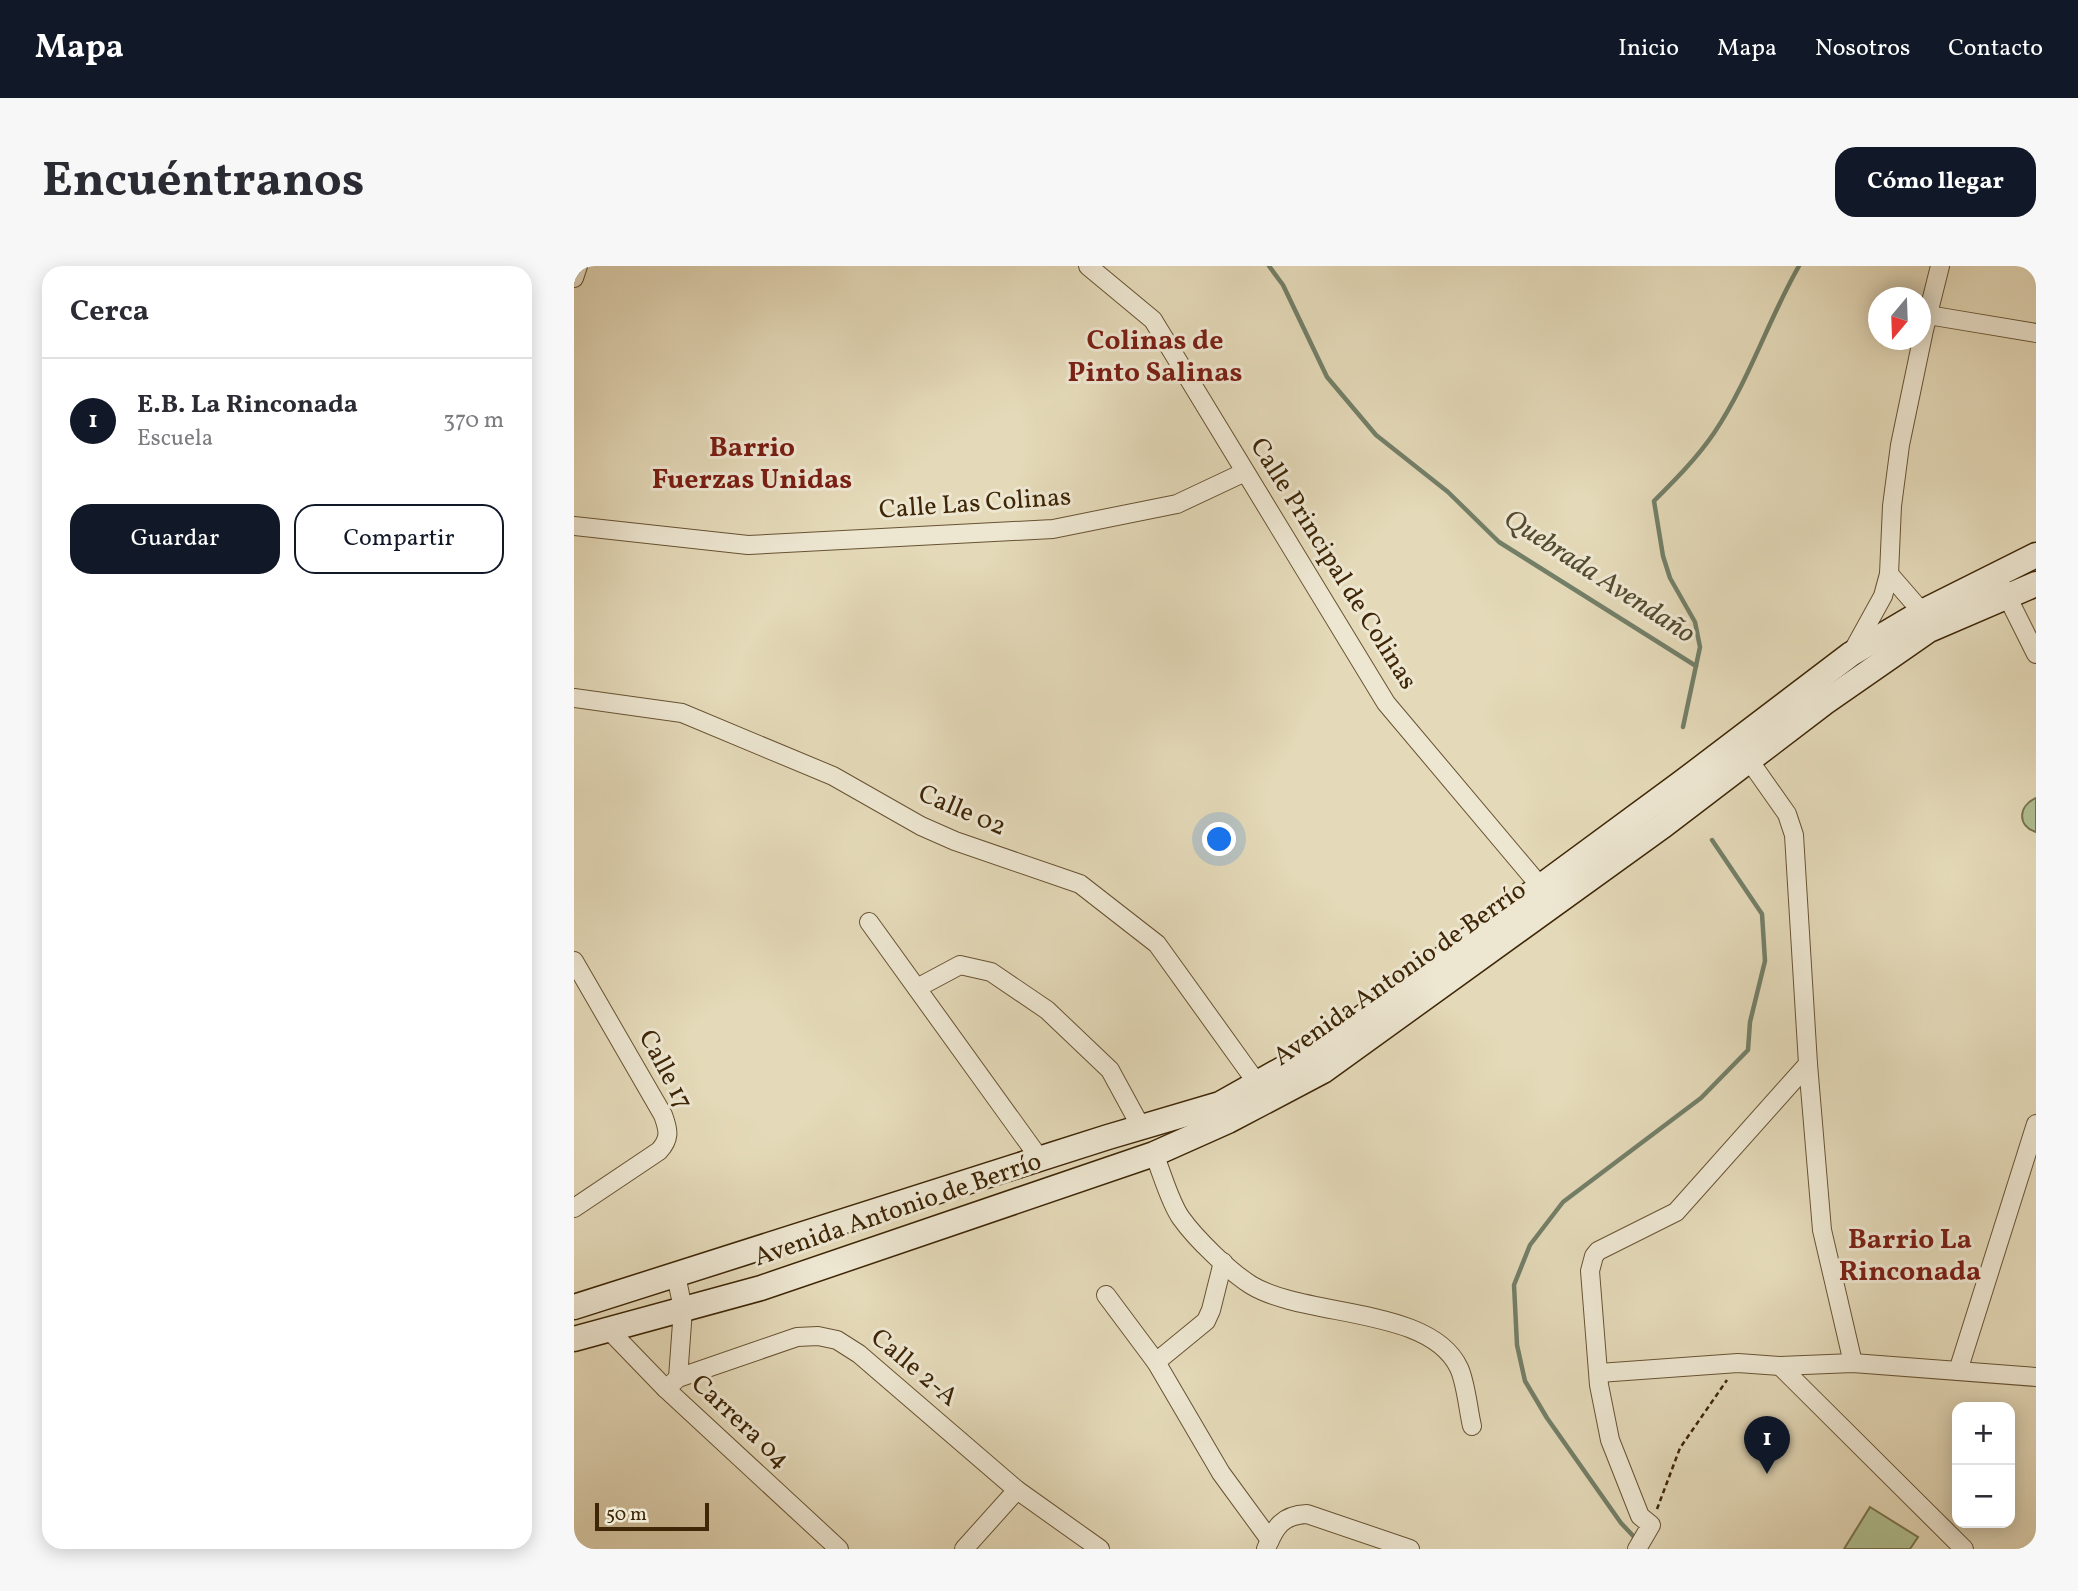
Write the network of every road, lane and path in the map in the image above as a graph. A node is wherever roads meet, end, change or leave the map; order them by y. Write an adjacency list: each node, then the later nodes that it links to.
1 (578, 266): 4 (street)
2 (1088, 266): 9 (street, Calle Principal de Colinas)
3 (1940, 266): 5 (street)
4 (574, 278)
5 (1931, 303)
6 (1931, 315): 7 (street)
7 (2036, 333)
8 (1920, 350): 12 (street)
9 (1245, 472): 10 (street, Calle Las Colinas); 20 (street, Calle Principal de Colinas)
10 (574, 526)
11 (2036, 555): 14 (street, Avenida Antonio de Berrío)
12 (1889, 574): 15 (street); 16 (street)
13 (2036, 584): 14 (street, Avenida Antonio de Berrío)
14 (2001, 586): 15 (street, Avenida Antonio de Berrío); 17 (street); 19 (street, Avenida Antonio de Berrío)
15 (1922, 612): 16 (street, Avenida Antonio de Berrío)
16 (1851, 654): 20 (street, Avenida Antonio de Berrío)
17 (2036, 654)
18 (574, 698): 25 (street, Calle 02)
19 (1749, 760): 24 (street); 28 (street, Avenida Antonio de Berrío)
20 (1541, 887): 25 (street, Avenida Antonio de Berrío)
21 (869, 922): 23 (street)
22 (574, 961): 30 (street, Calle 17)
23 (917, 988): 27 (street); 29 (street)
24 (1808, 1064): 40 (street); 43 (street)
25 (1257, 1083): 27 (street, Avenida Antonio de Berrío)
26 (2036, 1124): 42 (street)
27 (1141, 1127): 29 (street, Avenida Antonio de Berrío)
28 (1154, 1154): 31 (street); 35 (street, Avenida Antonio de Berrío)
29 (1040, 1159): 32 (street, Avenida Antonio de Berrío)
30 (574, 1208)
31 (1223, 1262): 38 (street); 46 (street)
32 (676, 1275): 34 (street, Avenida Antonio de Berrío); 35 (street)
33 (1106, 1294): 38 (street)
34 (575, 1305)
35 (683, 1309): 36 (street, Avenida Antonio de Berrío); 45 (street)
36 (608, 1329): 37 (street, Avenida Antonio de Berrío); 45 (street, Carrera 04)
37 (574, 1339)
38 (1156, 1362): 49 (street)
39 (1738, 1363): 41 (street); 43 (street); 48 (path)
40 (1853, 1363): 41 (street); 42 (street)
41 (1780, 1366): 54 (street)
42 (1958, 1371): 44 (street)
43 (1599, 1373): 48 (street)
44 (2036, 1377)
45 (672, 1384): 47 (street, Calle 2-A); 50 (street, Carrera 04)
46 (1472, 1426)
47 (1017, 1490): 51 (street); 52 (street, Calle 2-A)
48 (1644, 1537)
49 (1268, 1544): 53 (street)
50 (839, 1549)
51 (964, 1549)
52 (1100, 1549)
53 (1410, 1549)
54 (1964, 1549)

